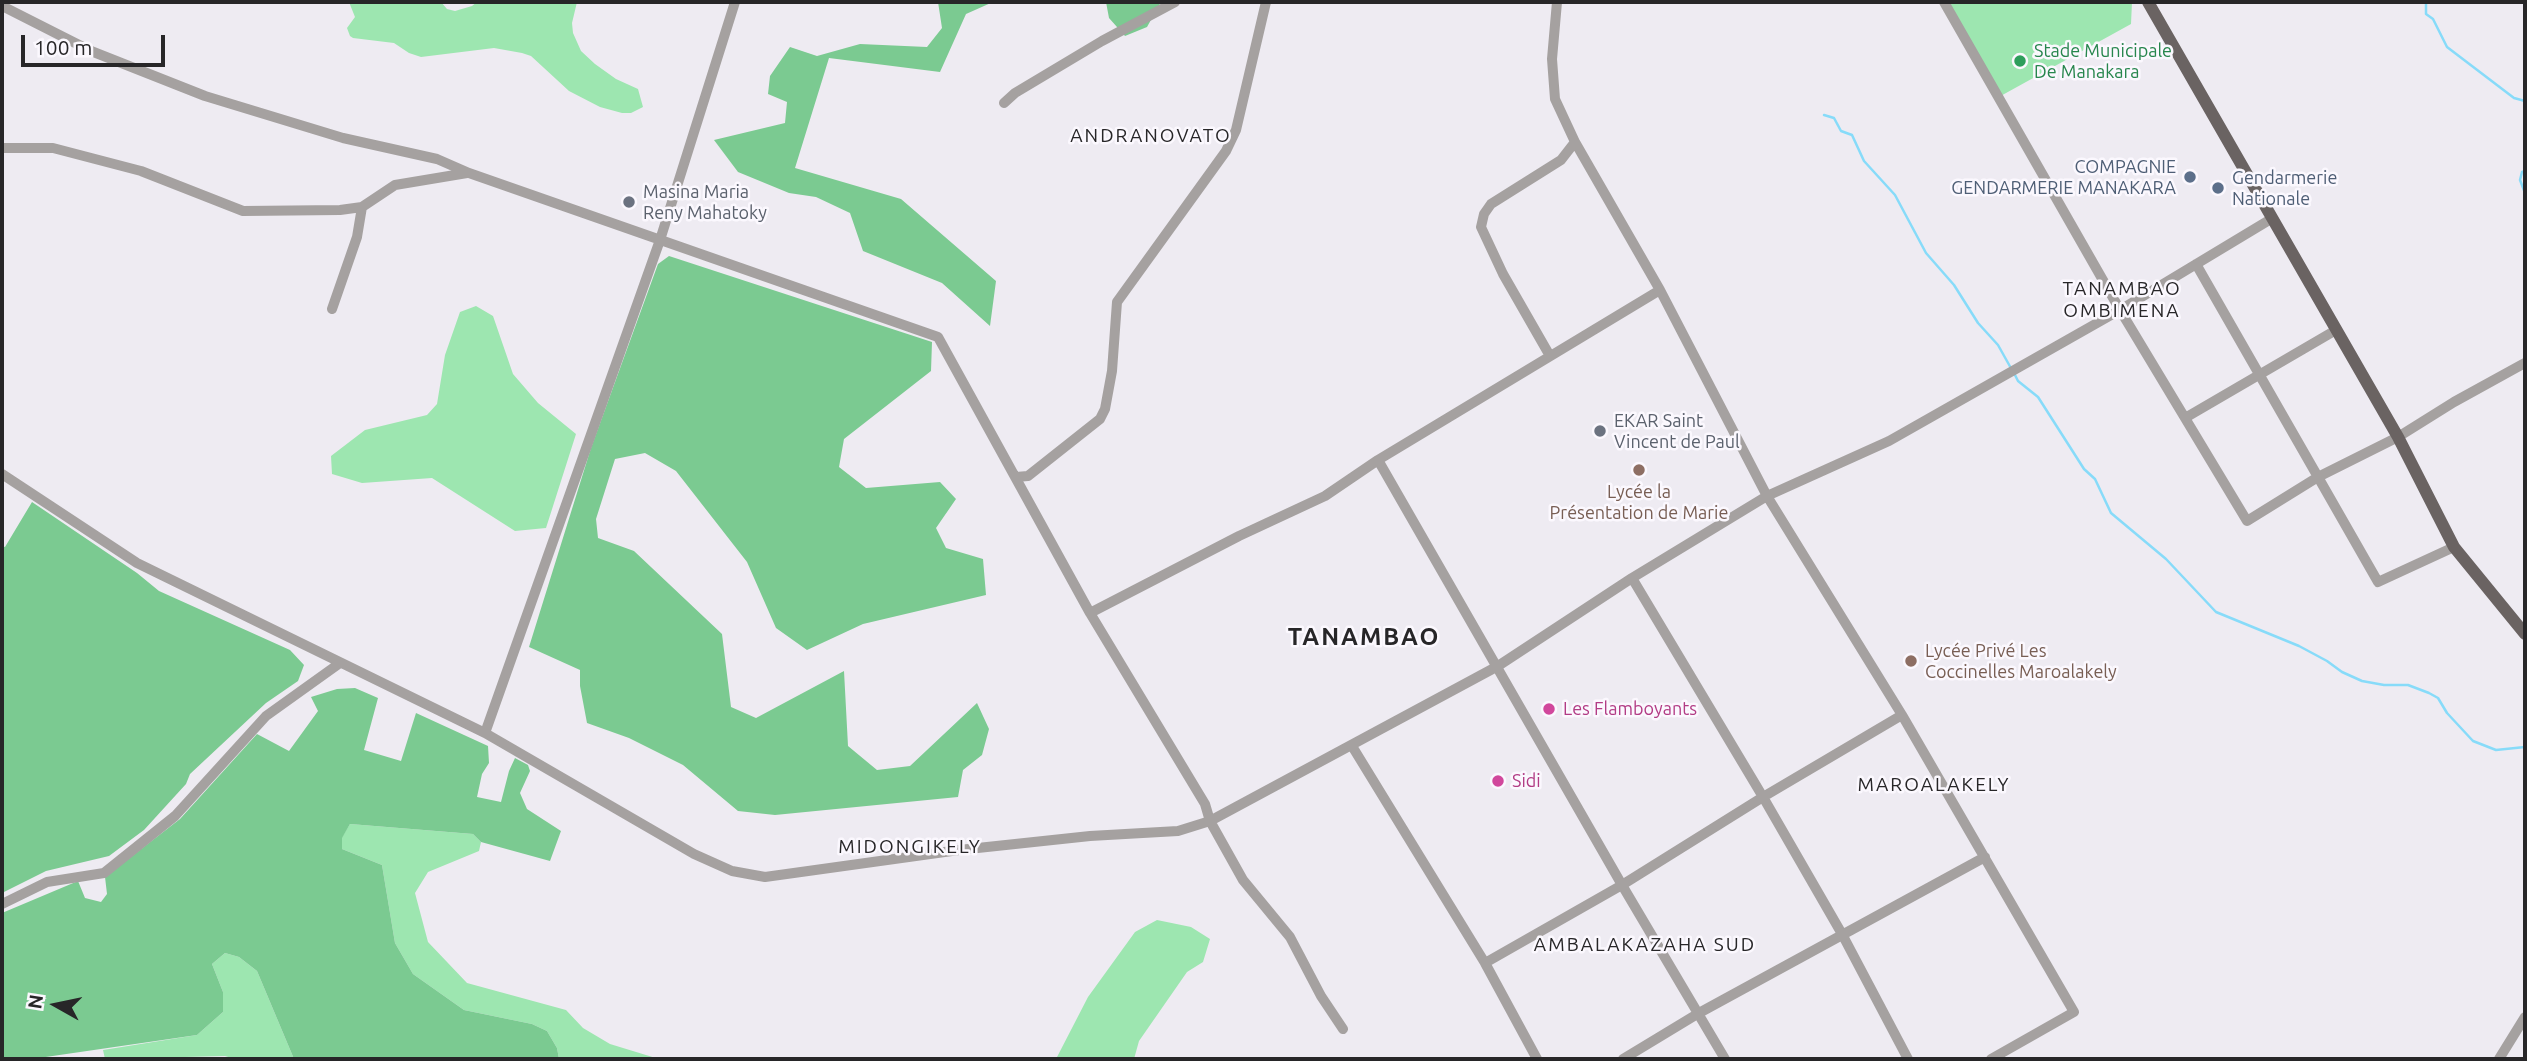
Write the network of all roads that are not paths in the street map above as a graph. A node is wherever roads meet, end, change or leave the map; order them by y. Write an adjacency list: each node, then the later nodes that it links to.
1 (735, 2): 14 (street)
2 (1175, 2): 8 (street)
3 (1266, 2): 27 (street)
4 (1557, 2): 9 (street)
5 (1944, 2): 18 (street)
6 (2151, 3): 13 (main road)
7 (2, 6): 11 (street)
8 (1004, 103)
9 (1575, 142): 16 (street); 20 (street)
10 (2, 148): 12 (street)
11 (469, 173): 12 (street); 14 (street)
12 (362, 207): 17 (street)
13 (2271, 219): 15 (street); 19 (main road)
14 (660, 240): 27 (street); 37 (street)
15 (2196, 264): 18 (street); 22 (street)
16 (1660, 290): 20 (street); 29 (street)
17 (332, 309)
18 (2120, 310): 23 (street); 29 (street)
19 (2336, 330): 22 (street); 24 (main road)
20 (1550, 356): 25 (street)
21 (2525, 363): 24 (street)
22 (2259, 375): 23 (street); 28 (street)
23 (2185, 418): 28 (street)
24 (2399, 437): 28 (street); 30 (main road)
25 (1378, 460): 32 (street); 35 (street)
26 (2, 474): 34 (street)
27 (1016, 477): 32 (street)
28 (2318, 477): 30 (street)
29 (1767, 496): 31 (street); 36 (street)
30 (2454, 547): 33 (main road)
31 (1632, 578): 35 (street); 39 (street)
32 (1090, 613): 40 (street)
33 (2525, 634)
34 (340, 663): 37 (street); 43 (street)
35 (1498, 666): 38 (street); 42 (street)
36 (1902, 715): 39 (street); 41 (street)
37 (485, 733): 40 (street)
38 (1352, 746): 40 (street); 45 (street)
39 (1763, 797): 42 (street); 44 (street)
40 (1210, 821): 48 (street)
41 (1985, 857): 44 (street); 53 (street)
42 (1622, 885): 45 (street); 46 (street)
43 (2, 904)
44 (1842, 934): 46 (street); 52 (street)
45 (1485, 963): 49 (street)
46 (1699, 1013): 50 (street); 51 (street)
47 (2525, 1017): 54 (street)
48 (1343, 1029)
49 (1537, 1059)
50 (1623, 1059)
51 (1726, 1059)
52 (1908, 1059)
53 (1991, 1059)
54 (2498, 1059)

